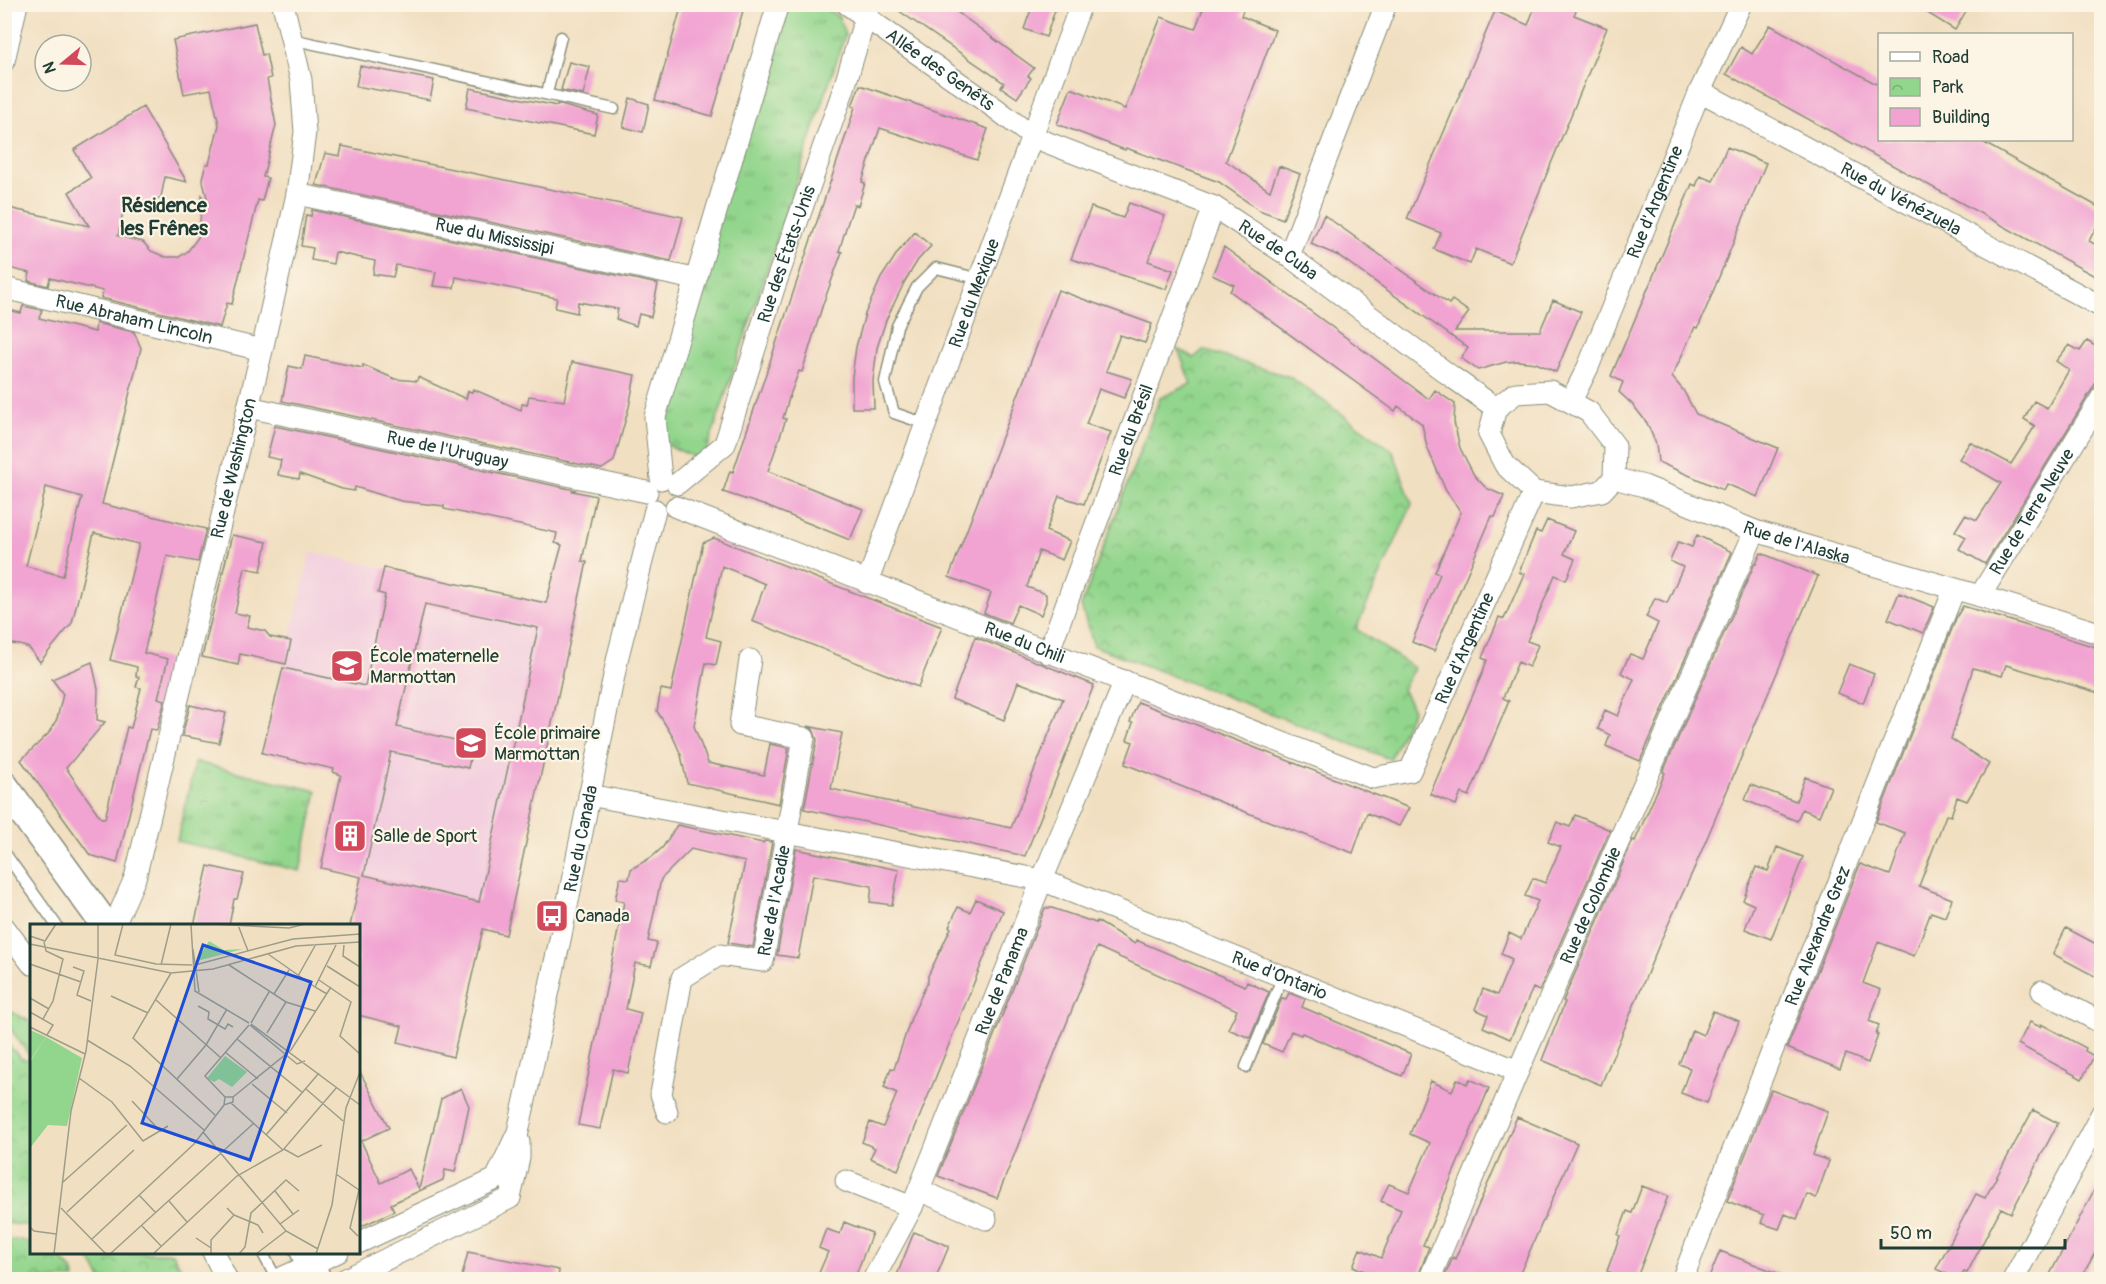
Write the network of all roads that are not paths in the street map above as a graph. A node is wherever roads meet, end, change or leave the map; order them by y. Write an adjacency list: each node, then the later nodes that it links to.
1 (17, 4): 11 (street)
2 (283, 4): 10 (street, Rue de Washington)
3 (778, 4): 19 (street)
4 (847, 4): 8 (street, Allée des Genêts)
5 (1386, 4): 18 (street)
6 (1741, 4): 12 (street, Rue d'Argentine)
7 (1078, 6): 15 (street, Rue du Mexique)
8 (867, 10): 15 (street, Allée des Genêts); 31 (street, Rue des États-Unis)
9 (561, 37): 13 (lane)
10 (291, 38): 13 (lane); 16 (street, Rue de Washington)
11 (4, 61)
12 (1700, 91): 22 (street, Rue du Vénézuela); 25 (street, Rue d'Argentine)
13 (547, 93): 14 (lane)
14 (614, 110)
15 (1033, 137): 17 (street, Rue de Cuba); 20 (street, Rue du Mexique)
16 (297, 194): 19 (street, Rue du Mississipi); 23 (street, Rue de Washington)
17 (1214, 207): 18 (street, Rue de Cuba); 37 (street, Rue du Brésil)
18 (1289, 256): 27 (street, Rue de Cuba)
19 (694, 279): 31 (street)
20 (980, 279): 28 (street, Rue du Mexique); 28 (lane)
21 (4, 288): 23 (street, Rue Abraham Lincoln)
22 (2102, 307)
23 (262, 350): 26 (street, Rue de Washington)
24 (2102, 398): 35 (street, Rue de Terre Neuve)
25 (1571, 401): 27 (street); 29 (street)
26 (248, 407): 31 (street, Rue de l'Uruguay); 48 (street, Rue de Washington)
27 (1496, 408): 30 (street)
28 (926, 424): 33 (street, Rue du Mexique)
29 (1614, 478): 30 (street); 32 (street, Rue de l'Alaska)
30 (1534, 492): 40 (street, Rue d'Argentine)
31 (663, 494): 33 (street, Rue du Chili); 42 (street, Rue du Canada)
32 (1755, 531): 34 (street, Rue de l'Alaska); 55 (street, Rue de Colombie)
33 (867, 583): 37 (street, Rue du Chili)
34 (1954, 590): 35 (street, Rue de l'Alaska); 72 (street, Rue Alexandre Grez)
35 (1980, 596): 36 (street, Rue de l'Alaska)
36 (2102, 634)
37 (1048, 653): 39 (street, Rue du Chili)
38 (750, 660): 43 (street, Rue de l'Acadie)
39 (1125, 681): 40 (street, Rue du Chili); 45 (street, Rue de Panama)
40 (1373, 778)
41 (4, 786): 47 (street)
42 (589, 795): 43 (street, Rue de l'Acadie); 58 (street, Rue du Canada)
43 (787, 831): 45 (street, Rue de l'Acadie); 56 (street, Rue de l'Acadie)
44 (4, 852): 46 (lane)
45 (1042, 880): 51 (street, Rue d'Ontario); 60 (street, Rue de Panama)
46 (56, 924)
47 (105, 924)
48 (115, 924)
49 (4, 927): 50 (street)
50 (30, 961)
51 (1283, 976): 54 (lane); 55 (street, Rue d'Ontario)
52 (2042, 991): 53 (street)
53 (2102, 1023)
54 (1246, 1066)
55 (1518, 1071): 71 (street, Rue de Colombie)
56 (668, 1112)
57 (2102, 1113): 73 (street)
58 (518, 1132): 62 (street, Rue du Canada); 69 (street, Rue du Canada)
59 (846, 1181): 60 (street)
60 (915, 1198): 61 (street); 70 (street, Rue de Panama)
61 (986, 1219)
62 (360, 1242)
63 (214, 1254): 67 (street)
64 (263, 1254): 68 (lane)
65 (334, 1254): 66 (street)
66 (311, 1265): 68 (street)
67 (227, 1280)
68 (277, 1280)
69 (344, 1280)
70 (873, 1280)
71 (1428, 1280)
72 (1682, 1280)
73 (2013, 1280)

